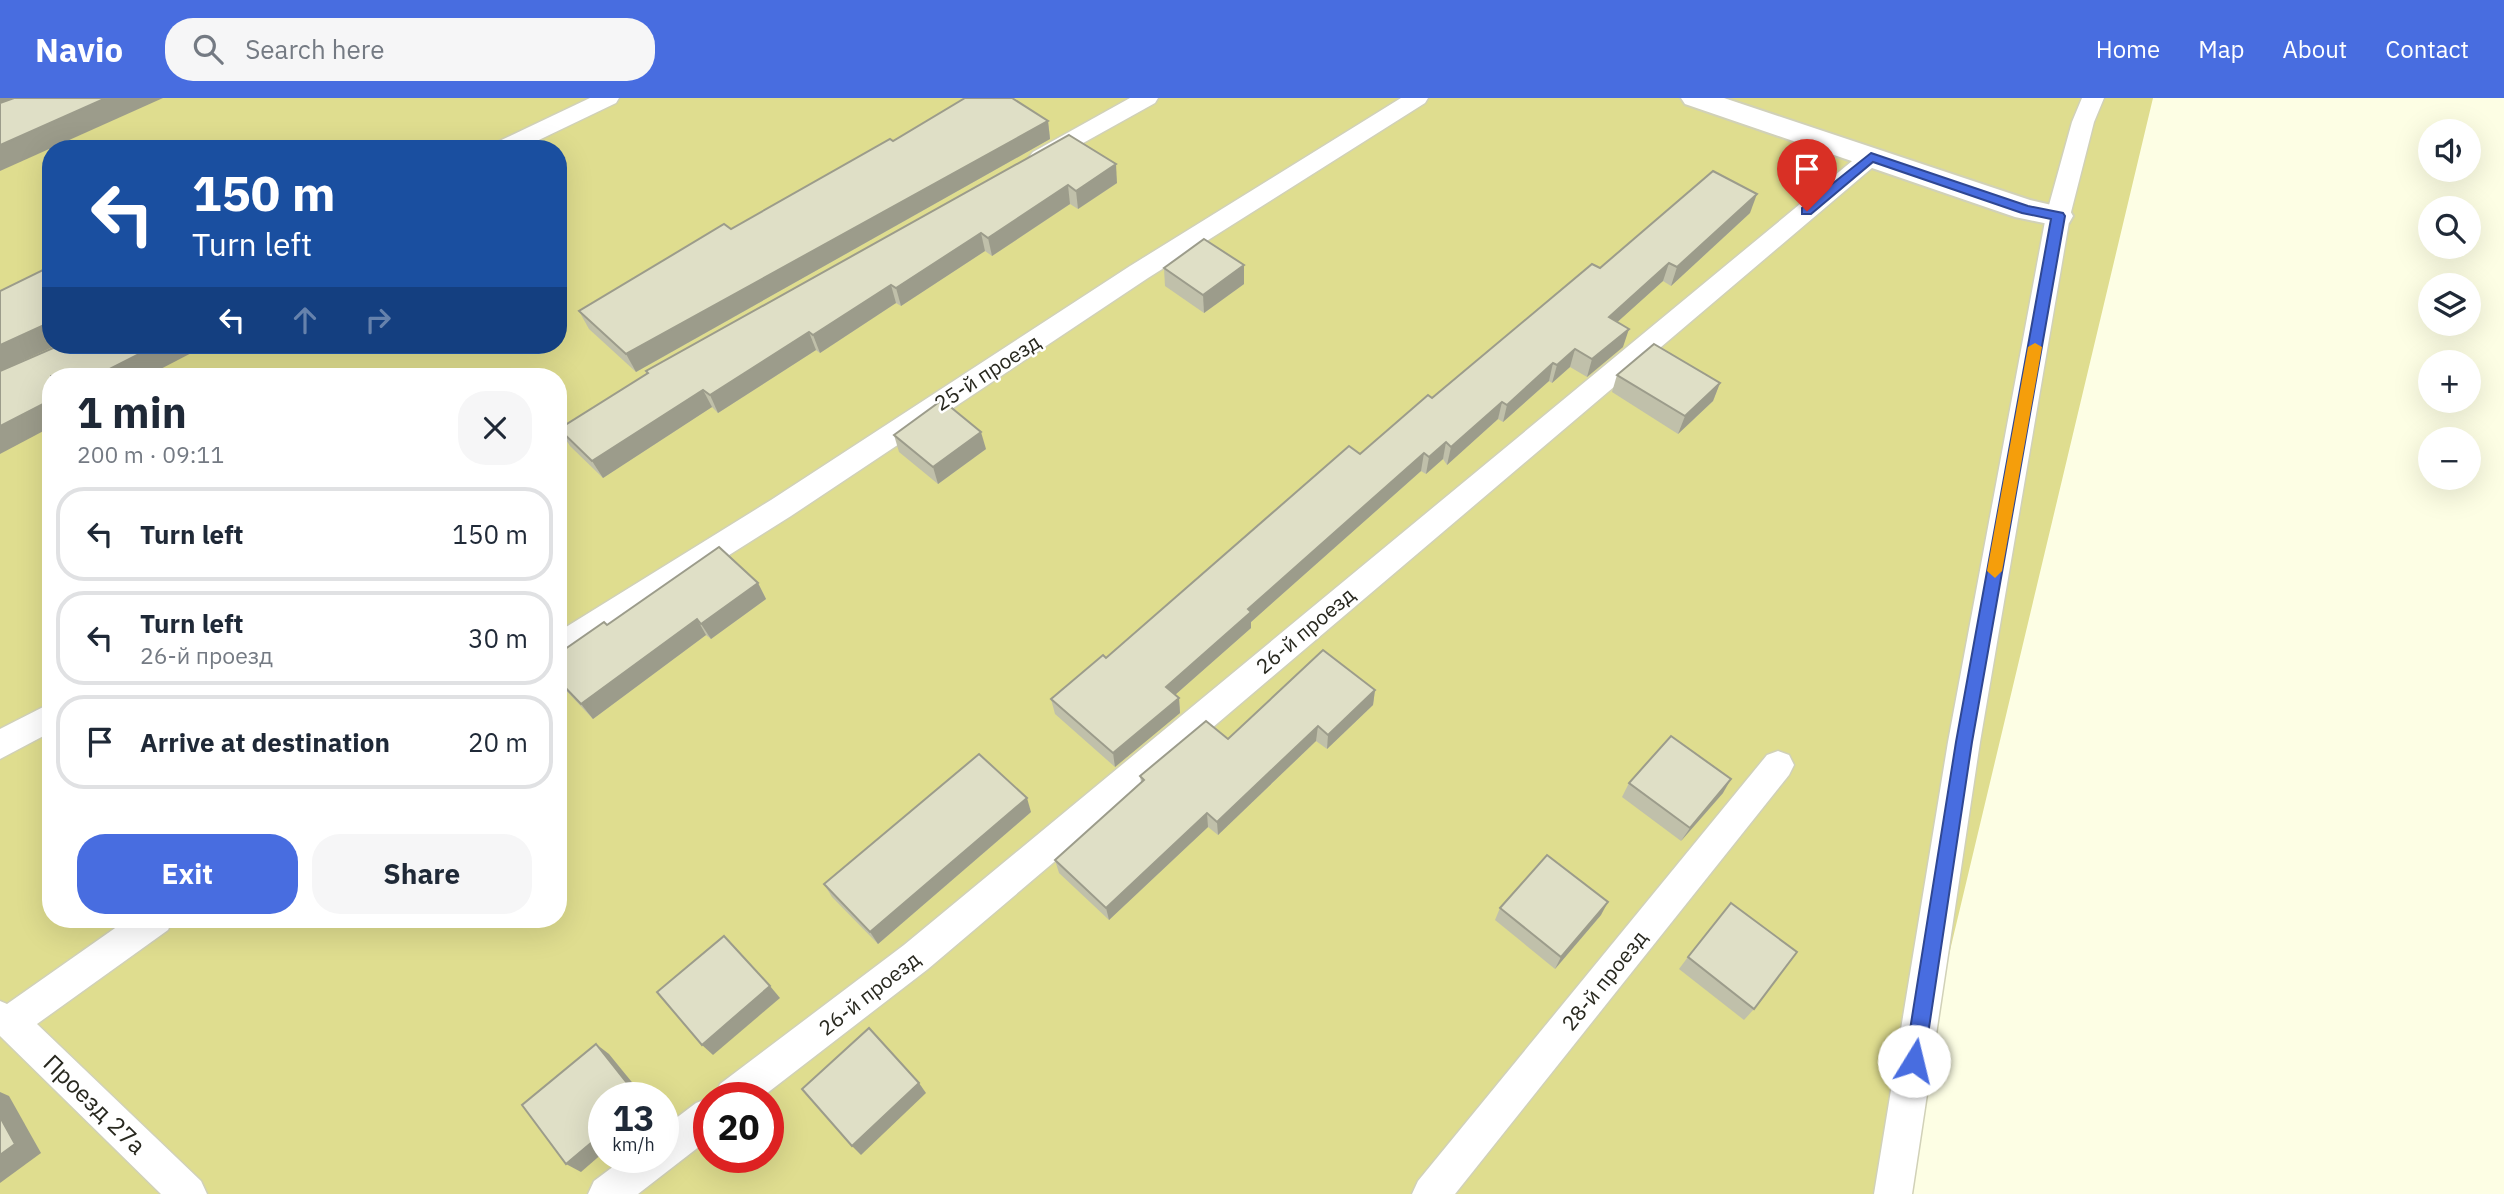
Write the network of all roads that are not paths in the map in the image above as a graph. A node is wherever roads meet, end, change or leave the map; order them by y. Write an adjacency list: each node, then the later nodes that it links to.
1 (608, 98): 6 (lane)
2 (1147, 98): 8 (lane)
3 (1417, 98): 10 (lane, 25-й проезд)
4 (1695, 98): 7 (street)
5 (2093, 98): 9 (lane)
6 (520, 140)
7 (1871, 157): 9 (street); 16 (lane, 26-й проезд)
8 (1026, 165)
9 (2058, 216): 23 (lane)
10 (567, 641)
11 (42, 721): 12 (lane)
12 (0, 745)
13 (1778, 765): 22 (lane, 28-й проезд)
14 (143, 928): 15 (lane)
15 (5, 1020): 20 (lane, Проезд 27а)
16 (753, 1082)
17 (693, 1128): 18 (lane)
18 (679, 1139)
19 (635, 1173): 21 (lane)
20 (188, 1194)
21 (607, 1194)
22 (1431, 1194)
23 (1894, 1194)

